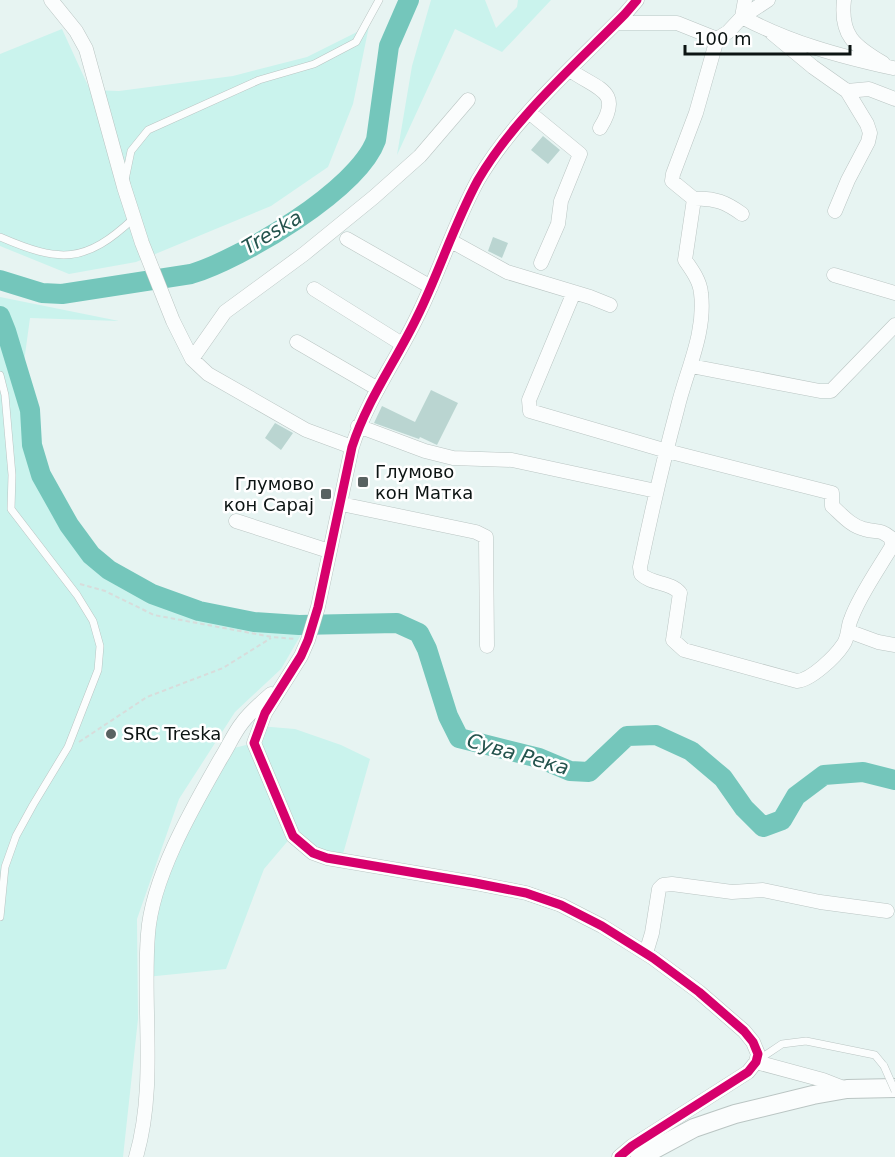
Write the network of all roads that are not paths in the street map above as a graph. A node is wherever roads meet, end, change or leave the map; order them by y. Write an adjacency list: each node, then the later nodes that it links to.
1 (51, 0): 18 (street)
2 (379, 0): 18 (lane)
3 (637, 0): 8 (street)
4 (745, 0): 7 (street)
5 (768, 0): 7 (street)
6 (844, 0): 11 (street)
7 (742, 17): 9 (street); 10 (street)
8 (617, 23): 10 (street); 12 (street)
9 (772, 33): 11 (street); 13 (street)
10 (717, 39): 19 (street)
11 (894, 69)
12 (570, 70): 16 (street); 17 (street)
13 (847, 91): 14 (street); 20 (street)
14 (895, 99)
15 (468, 100): 36 (street)
16 (530, 113): 25 (street); 26 (street)
17 (600, 128)
18 (124, 187): 22 (street)
19 (694, 199): 21 (street); 37 (street)
20 (835, 211)
21 (742, 214)
22 (134, 218): 23 (lane); 36 (street)
23 (0, 237)
24 (347, 239): 28 (street)
25 (451, 241): 28 (street); 30 (street)
26 (541, 263)
27 (834, 275): 31 (street)
28 (431, 287): 35 (street)
29 (314, 289): 35 (street)
30 (574, 292): 32 (street); 42 (street)
31 (895, 292)
32 (610, 305)
33 (895, 325): 37 (street)
34 (297, 342): 39 (street)
35 (402, 344): 39 (street)
36 (192, 359): 41 (street)
37 (691, 366): 42 (street)
38 (0, 375): 54 (lane)
39 (378, 389): 40 (street)
40 (358, 426): 41 (street); 43 (street)
41 (352, 447): 44 (street)
42 (667, 451): 43 (street); 47 (street)
43 (656, 491): 47 (street)
44 (341, 504): 46 (street); 49 (street)
45 (236, 521): 46 (street)
46 (330, 551): 50 (street)
47 (848, 631): 48 (street)
48 (895, 645)
49 (488, 646)
50 (287, 677): 51 (street); 52 (street)
51 (254, 742): 52 (street); 55 (street)
52 (222, 757): 59 (street)
53 (887, 911): 55 (street)
54 (0, 917)
55 (646, 953): 56 (street)
56 (756, 1062): 57 (street); 58 (lane, bridge); 60 (street)
57 (847, 1089): 58 (main road); 61 (main road)
58 (895, 1089)
59 (139, 1154)
60 (619, 1157)
61 (640, 1157)

